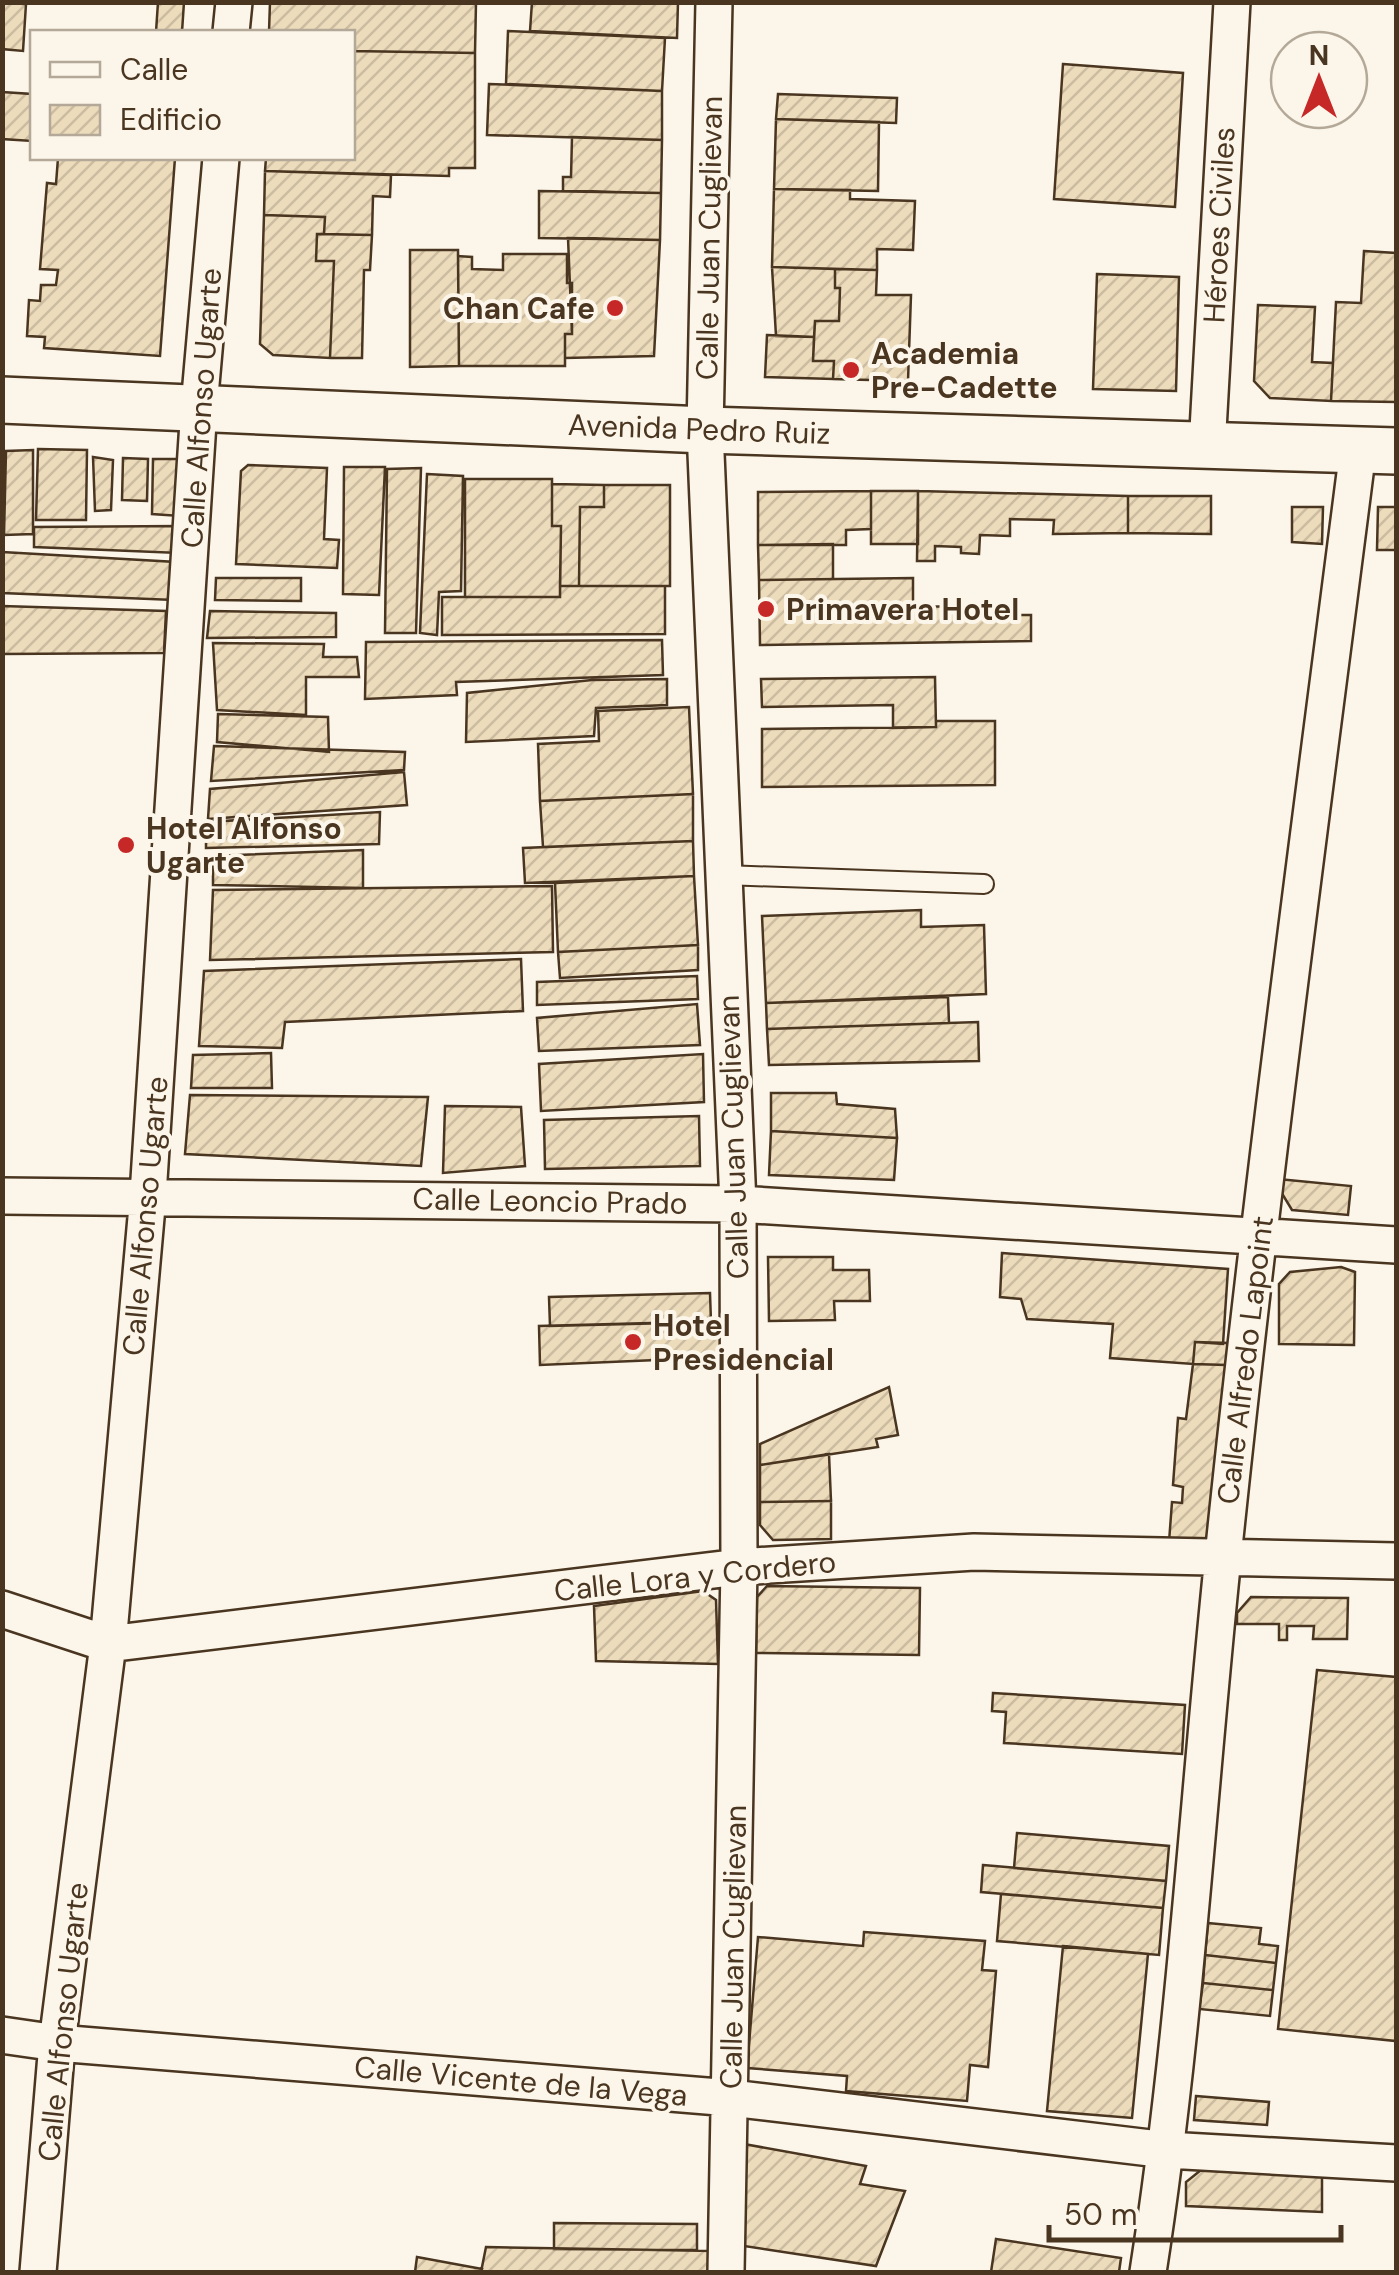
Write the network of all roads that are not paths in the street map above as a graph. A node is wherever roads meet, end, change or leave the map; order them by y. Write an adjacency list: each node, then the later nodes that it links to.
1 (234, 2): 4 (street)
2 (714, 2): 8 (street, Calle Juan Cuglievan)
3 (1232, 2): 9 (street, Héroes Civiles)
4 (231, 30)
5 (220, 160): 7 (street, Calle Alfonso Ugarte)
6 (2, 400): 7 (street, Avenida Pedro Ruiz)
7 (199, 406): 8 (street, Avenida Pedro Ruiz); 13 (street, Calle Alfonso Ugarte)
8 (706, 430): 9 (street, Avenida Pedro Ruiz); 11 (street, Calle Juan Cuglievan)
9 (1206, 448): 10 (street, Avenida Pedro Ruiz)
10 (1377, 450): 16 (street, Calle Alfredo Lapoint)
11 (724, 875): 12 (lane); 15 (street, Calle Juan Cuglievan)
12 (984, 884)
13 (148, 1195): 14 (street, Calle Leoncio Prado); 15 (street, Calle Leoncio Prado); 22 (street, Calle Alfonso Ugarte)
14 (2, 1196)
15 (738, 1204): 16 (street, Calle Leoncio Prado); 20 (street, Calle Juan Cuglievan)
16 (1259, 1239): 17 (street, Calle Leoncio Prado); 18 (street, Calle Alfredo Lapoint)
17 (1396, 1245)
18 (1223, 1556): 19 (street, Calle Lora y Cordero); 20 (street, Calle Lora y Cordero); 26 (street, Calle Alfredo Lapoint)
19 (1396, 1561)
20 (739, 1567): 22 (street, Calle Lora y Cordero); 25 (street, Calle Juan Cuglievan)
21 (2, 1609): 22 (street, Calle Lora y Cordero)
22 (108, 1644): 24 (street, Calle Alfonso Ugarte)
23 (2, 2035): 24 (street, Calle Vicente de la Vega)
24 (57, 2044): 25 (street, Calle Vicente de la Vega); 28 (street, Calle Alfonso Ugarte)
25 (730, 2098): 26 (street, Calle Vicente de la Vega); 29 (street, Calle Juan Cuglievan)
26 (1167, 2150): 27 (street, Calle Vicente de la Vega); 30 (street, Calle Alfredo Lapoint)
27 (1396, 2164)
28 (38, 2272)
29 (726, 2272)
30 (1148, 2272)

